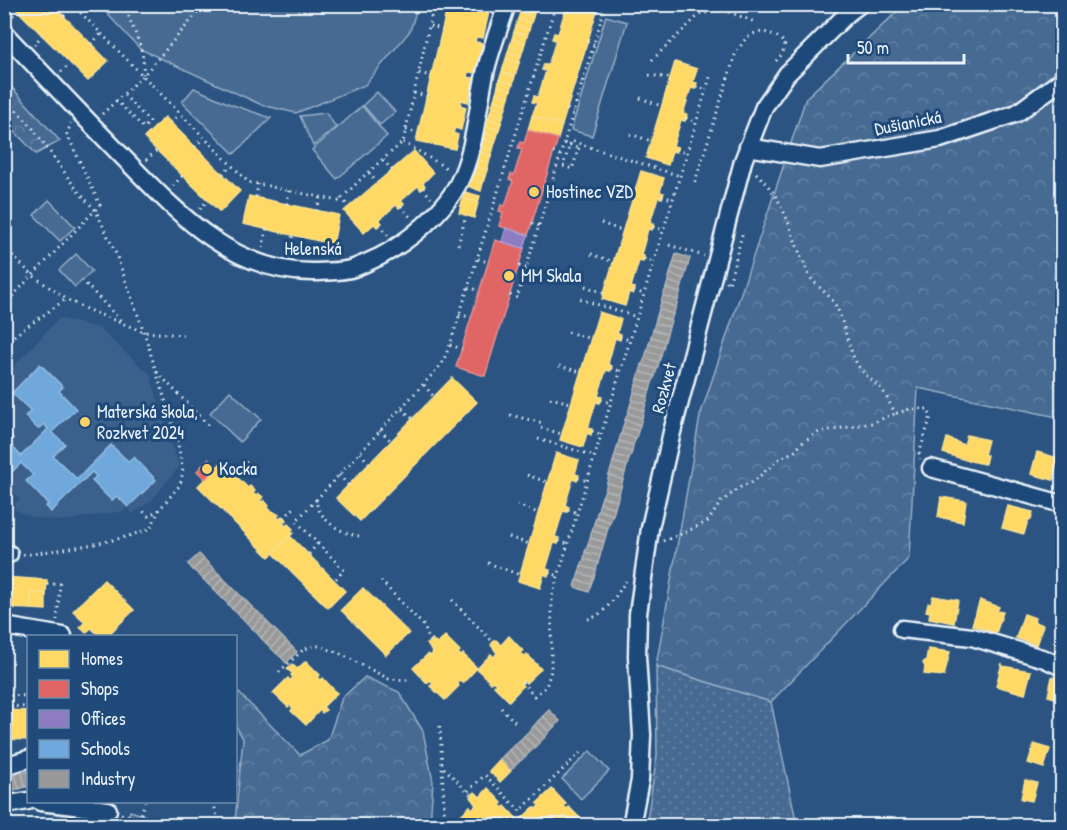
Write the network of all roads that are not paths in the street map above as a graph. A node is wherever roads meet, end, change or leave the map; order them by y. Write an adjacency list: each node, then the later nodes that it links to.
1 (507, 4): 3 (street, Helenská)
2 (860, 4): 5 (street, Rozkvet)
3 (4, 33)
4 (1062, 80): 5 (street, Dušianická)
5 (748, 147): 18 (street, Rozkvet)
6 (931, 468): 7 (street)
7 (1062, 504)
8 (4, 626): 10 (street)
9 (902, 628): 11 (street)
10 (54, 635)
11 (1062, 667)
12 (27, 759): 13 (street)
13 (4, 766)
14 (27, 801): 16 (street)
15 (55, 803): 17 (street)
16 (4, 805)
17 (108, 810)
18 (632, 825)

